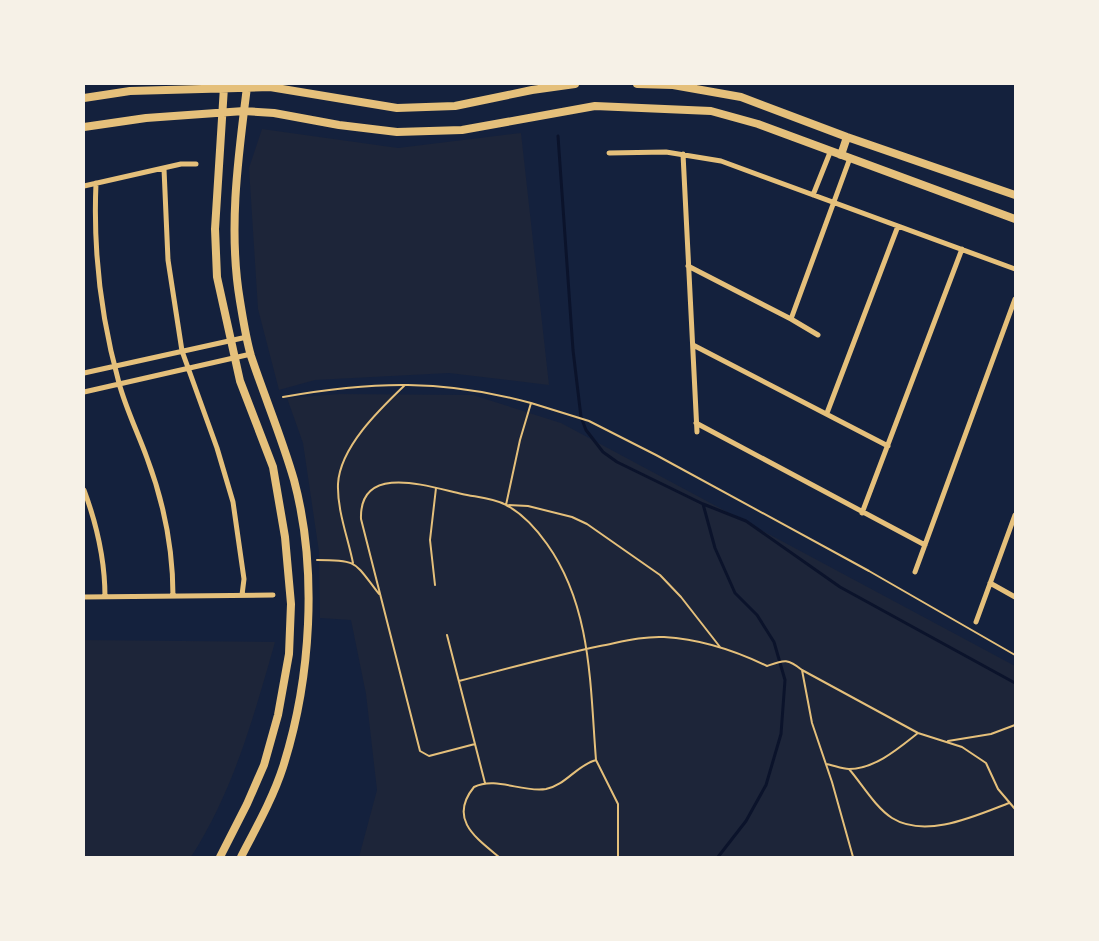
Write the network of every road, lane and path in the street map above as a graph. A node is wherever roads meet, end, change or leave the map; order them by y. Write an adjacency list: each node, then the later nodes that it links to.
1 (576, 84): 4 (street)
2 (637, 84): 9 (street)
3 (224, 87): 4 (street); 5 (street); 7 (street)
4 (247, 87): 6 (street)
5 (84, 98)
6 (244, 111): 7 (street); 10 (street); 30 (street)
7 (222, 112): 8 (street); 31 (street)
8 (84, 127)
9 (847, 137): 13 (street); 20 (street)
10 (831, 150): 13 (street); 19 (street)
11 (609, 153): 12 (street)
12 (683, 154): 19 (street); 25 (street)
13 (841, 155): 14 (street)
14 (850, 158): 21 (street); 22 (street)
15 (196, 164): 16 (street)
16 (164, 169): 17 (street); 33 (street)
17 (96, 183): 18 (street); 36 (street)
18 (84, 186)
19 (813, 195): 21 (street)
20 (1015, 195)
21 (834, 202): 23 (street); 28 (street)
22 (1015, 219)
23 (898, 226): 24 (street); 44 (street)
24 (962, 249): 26 (street); 47 (street)
25 (688, 266): 28 (street); 32 (street)
26 (1015, 269)
27 (1015, 299): 53 (street)
28 (791, 319): 29 (street)
29 (818, 335)
30 (247, 337): 31 (street); 34 (street)
31 (230, 340): 33 (street); 35 (street)
32 (692, 345): 44 (street); 45 (street)
33 (182, 351): 36 (street); 37 (street)
34 (251, 354): 35 (street); 84 (street)
35 (234, 358): 37 (street); 83 (street)
36 (115, 366): 38 (street); 40 (street)
37 (188, 368): 40 (street); 61 (street)
38 (84, 373)
39 (406, 383): 42 (path); 43 (path); 55 (path)
40 (119, 384): 41 (street); 60 (street)
41 (84, 392)
42 (283, 396)
43 (531, 403): 50 (path); 70 (path)
44 (827, 413): 47 (street)
45 (696, 423): 46 (street); 51 (street)
46 (697, 432)
47 (888, 446): 51 (street)
48 (436, 488): 50 (path); 58 (path); 62 (path)
49 (84, 490): 64 (street)
50 (506, 504): 68 (path); 69 (path)
51 (862, 513): 53 (street)
52 (1015, 515): 57 (street)
53 (925, 545): 56 (street)
54 (317, 560): 55 (path)
55 (353, 563): 62 (path)
56 (915, 572)
57 (990, 583): 65 (street); 66 (street)
58 (435, 585)
59 (273, 595): 61 (street)
60 (173, 596): 61 (street); 64 (street)
61 (242, 596)
62 (380, 596): 76 (path)
63 (84, 597): 64 (street)
64 (104, 597)
65 (1015, 597)
66 (976, 622)
67 (447, 635): 72 (path)
68 (720, 648): 69 (path); 71 (path)
69 (586, 649): 72 (path); 77 (path)
70 (1015, 655)
71 (802, 670): 74 (path); 78 (path)
72 (459, 681): 76 (path)
73 (1015, 725): 75 (path)
74 (918, 732): 75 (path); 79 (path)
75 (945, 741): 81 (path)
76 (475, 744): 80 (path)
77 (596, 760): 80 (path); 86 (path)
78 (826, 764): 79 (path); 87 (path)
79 (849, 769): 81 (path)
80 (485, 784): 85 (path)
81 (1010, 803): 82 (path)
82 (1015, 809)
83 (220, 857)
84 (241, 857)
85 (499, 857)
86 (618, 857)
87 (853, 857)

